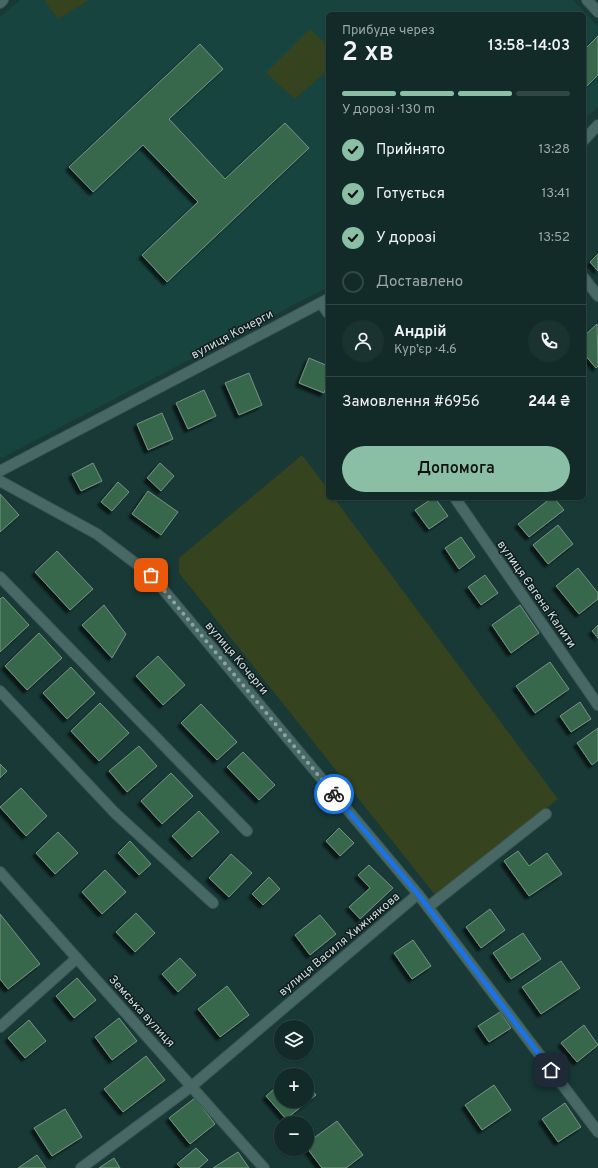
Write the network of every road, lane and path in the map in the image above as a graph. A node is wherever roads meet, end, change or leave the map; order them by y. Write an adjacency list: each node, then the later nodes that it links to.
1 (3, 0): 2 (street)
2 (0, 3)
3 (598, 125): 4 (street)
4 (586, 138)
5 (586, 281): 6 (street)
6 (598, 296)
7 (324, 301): 8 (street, вулиця Кочерги)
8 (0, 471)
9 (0, 481): 17 (street, вулиця Кочерги)
10 (456, 500): 13 (street, вулиця Євгена Калити)
11 (0, 578): 15 (street)
12 (0, 692): 18 (street)
13 (598, 705)
14 (546, 814): 19 (street)
15 (247, 831)
16 (0, 872): 20 (street, Земська вулиця)
17 (418, 894): 19 (street, вулиця Василя Хижнякова); 22 (street, вулиця Василя Хижнякова)
18 (212, 903)
19 (428, 907): 23 (street, вулиця Василя Хижнякова)
20 (77, 958): 21 (street); 22 (street, Земська вулиця)
21 (1, 1024)
22 (192, 1086): 24 (street, вулиця Василя Хижнякова); 25 (street, Земська вулиця)
23 (598, 1132)
24 (81, 1168)
25 (264, 1168)

